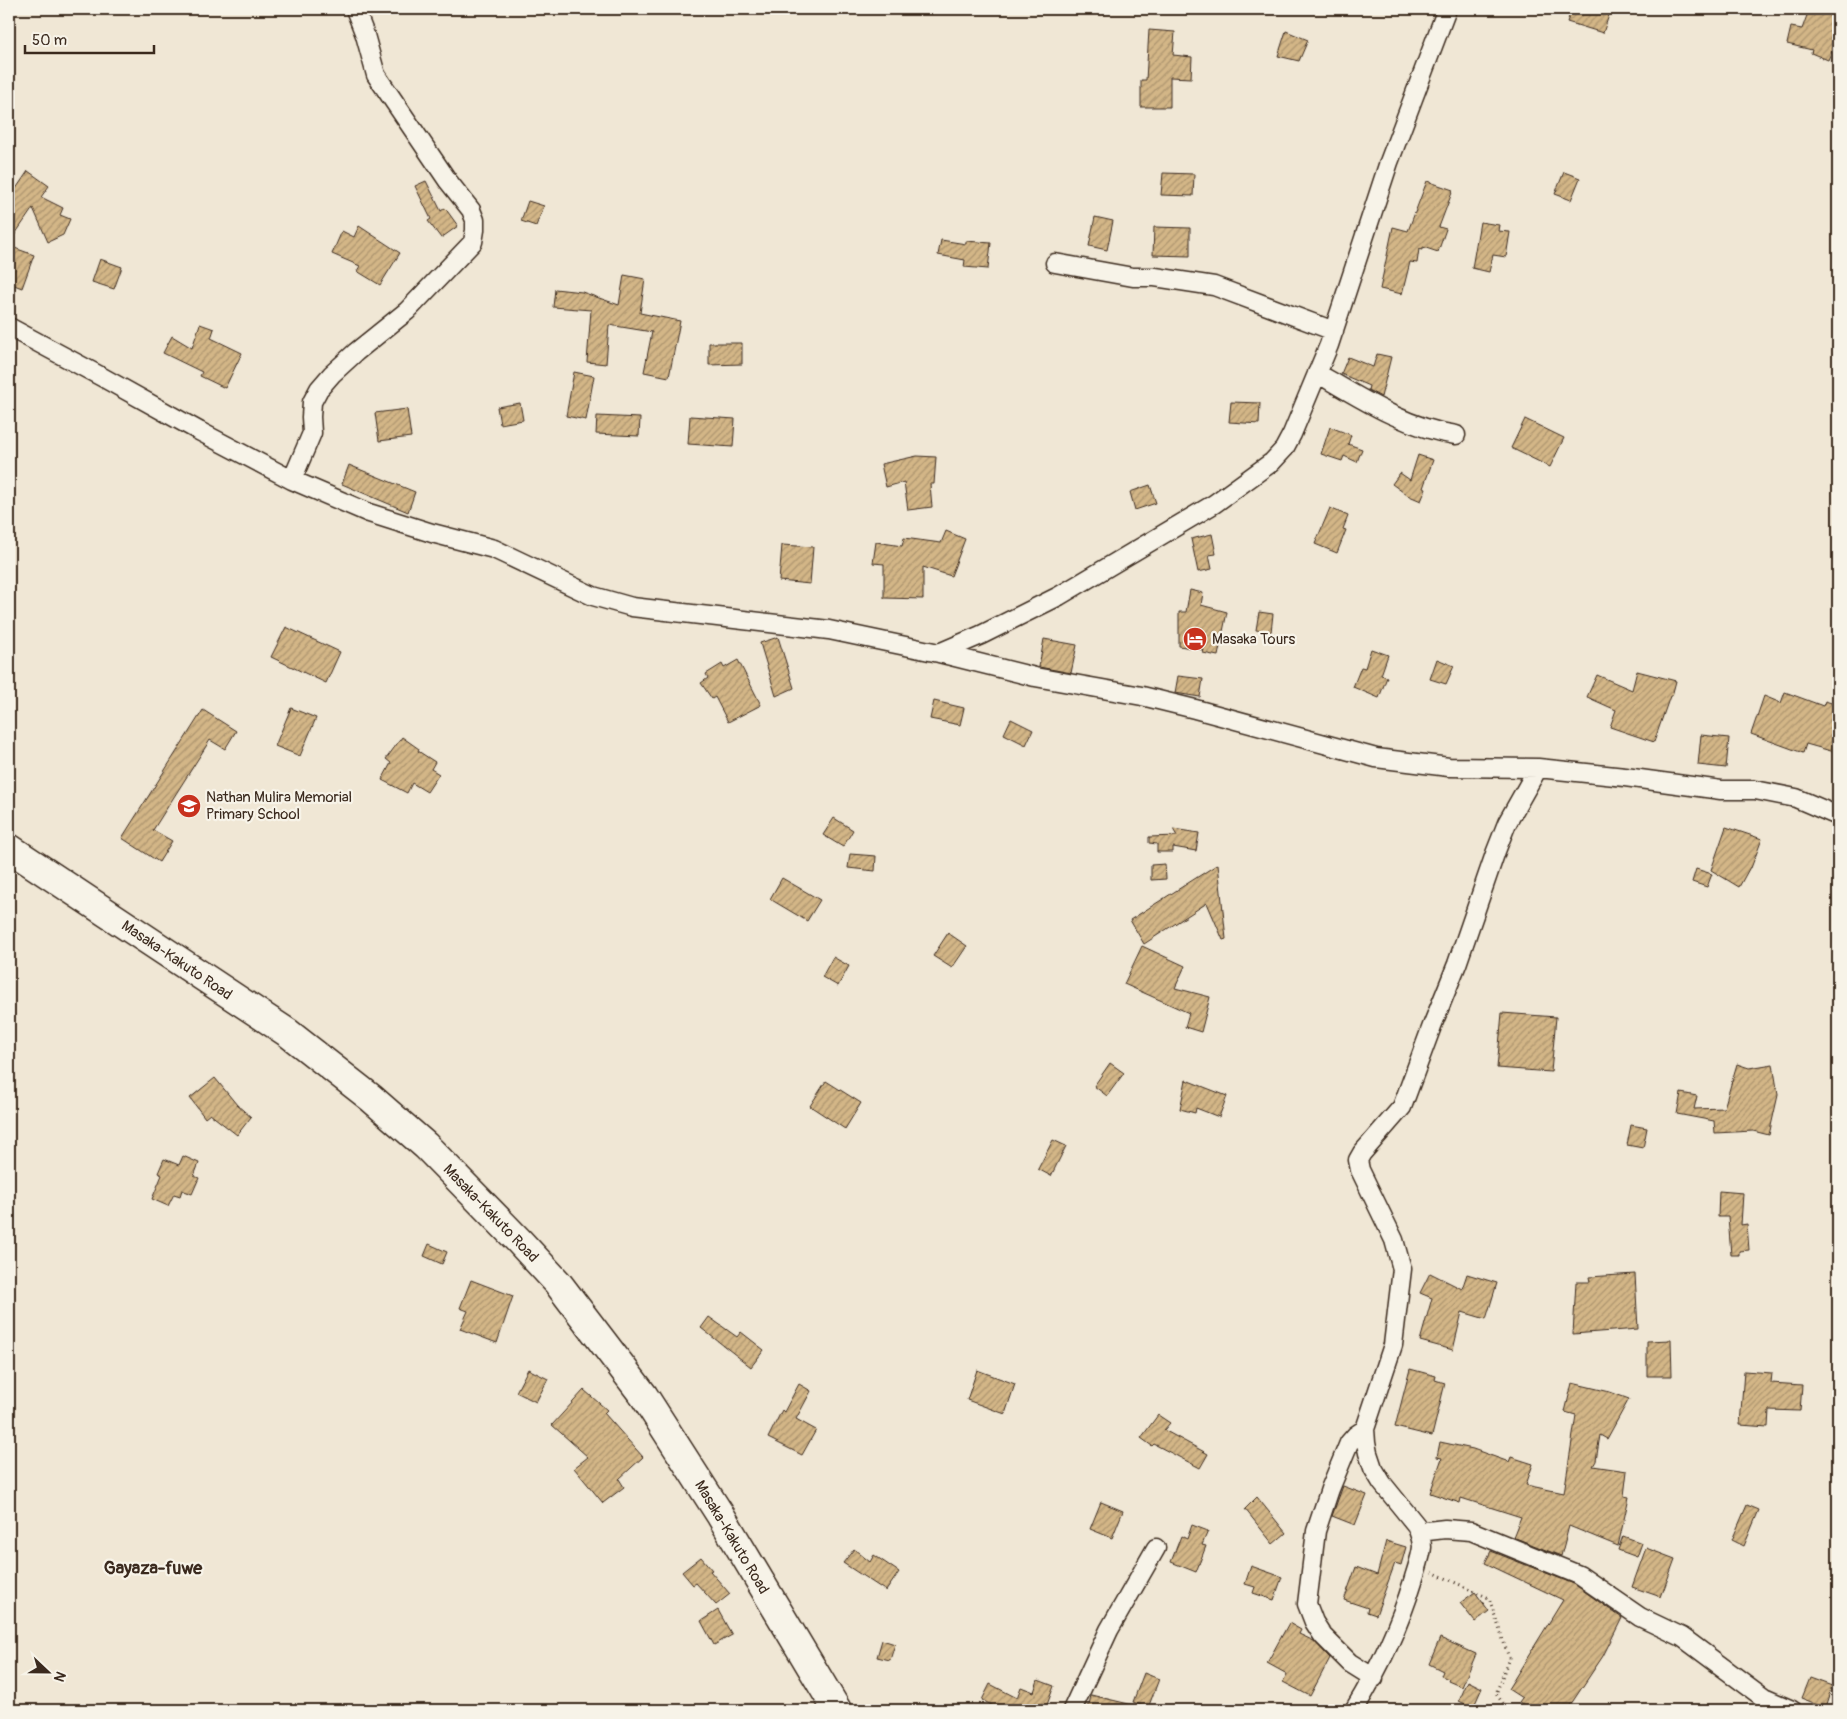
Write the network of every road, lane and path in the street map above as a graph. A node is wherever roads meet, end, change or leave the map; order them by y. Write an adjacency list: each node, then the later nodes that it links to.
1 (355, 9): 8 (street)
2 (1448, 9): 5 (street)
3 (1055, 263): 5 (street)
4 (9, 327): 8 (street)
5 (1334, 331): 6 (street)
6 (1317, 373): 7 (street); 9 (street)
7 (1456, 435)
8 (292, 480): 9 (street)
9 (939, 653): 10 (street)
10 (1538, 768): 11 (street); 13 (street)
11 (1838, 816)
12 (9, 848): 18 (highway, Masaka-Kakuto Road)
13 (1365, 1429): 14 (street); 17 (street)
14 (1419, 1532): 16 (street); 22 (street)
15 (1156, 1548): 19 (street)
16 (1418, 1565): 17 (street); 21 (path)
17 (1374, 1678): 20 (street)
18 (837, 1710)
19 (1072, 1710)
20 (1354, 1710)
21 (1508, 1710)
22 (1792, 1710)

